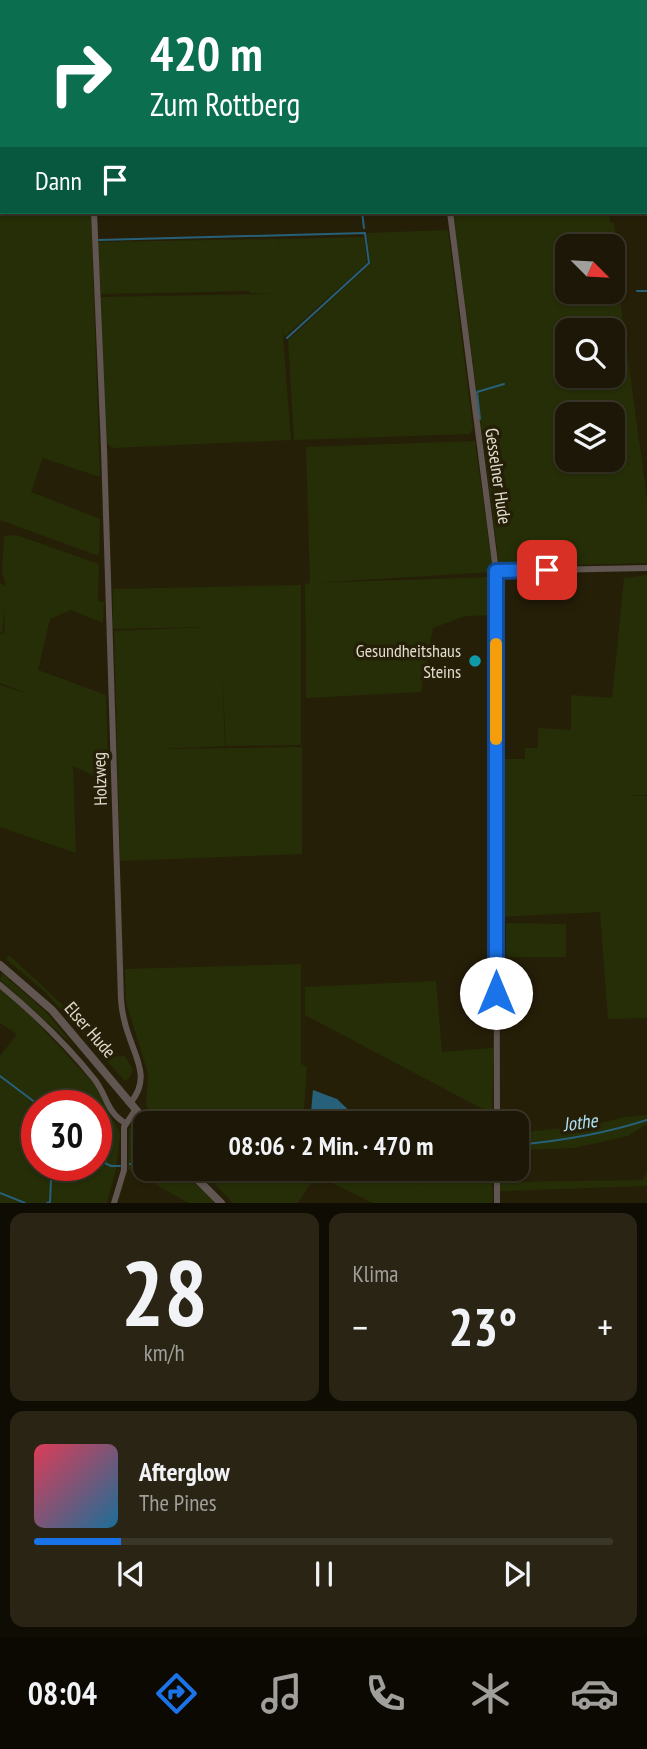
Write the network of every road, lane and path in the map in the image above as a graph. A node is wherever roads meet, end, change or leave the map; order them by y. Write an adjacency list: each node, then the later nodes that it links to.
1 (94, 214): 7 (street, Holzweg)
2 (450, 214): 4 (street, Gesselner Hude)
3 (647, 568): 4 (street)
4 (496, 571): 9 (street, Gesselner Hude)
5 (0, 965): 7 (street, Elser Hude)
6 (0, 985): 10 (street)
7 (134, 1106): 8 (street, Elser Hude); 10 (street, Holzweg)
8 (138, 1111)
9 (497, 1111)
10 (125, 1123): 13 (street)
11 (199, 1181): 14 (street)
12 (497, 1181): 15 (street)
13 (114, 1203)
14 (220, 1203)
15 (497, 1203)

